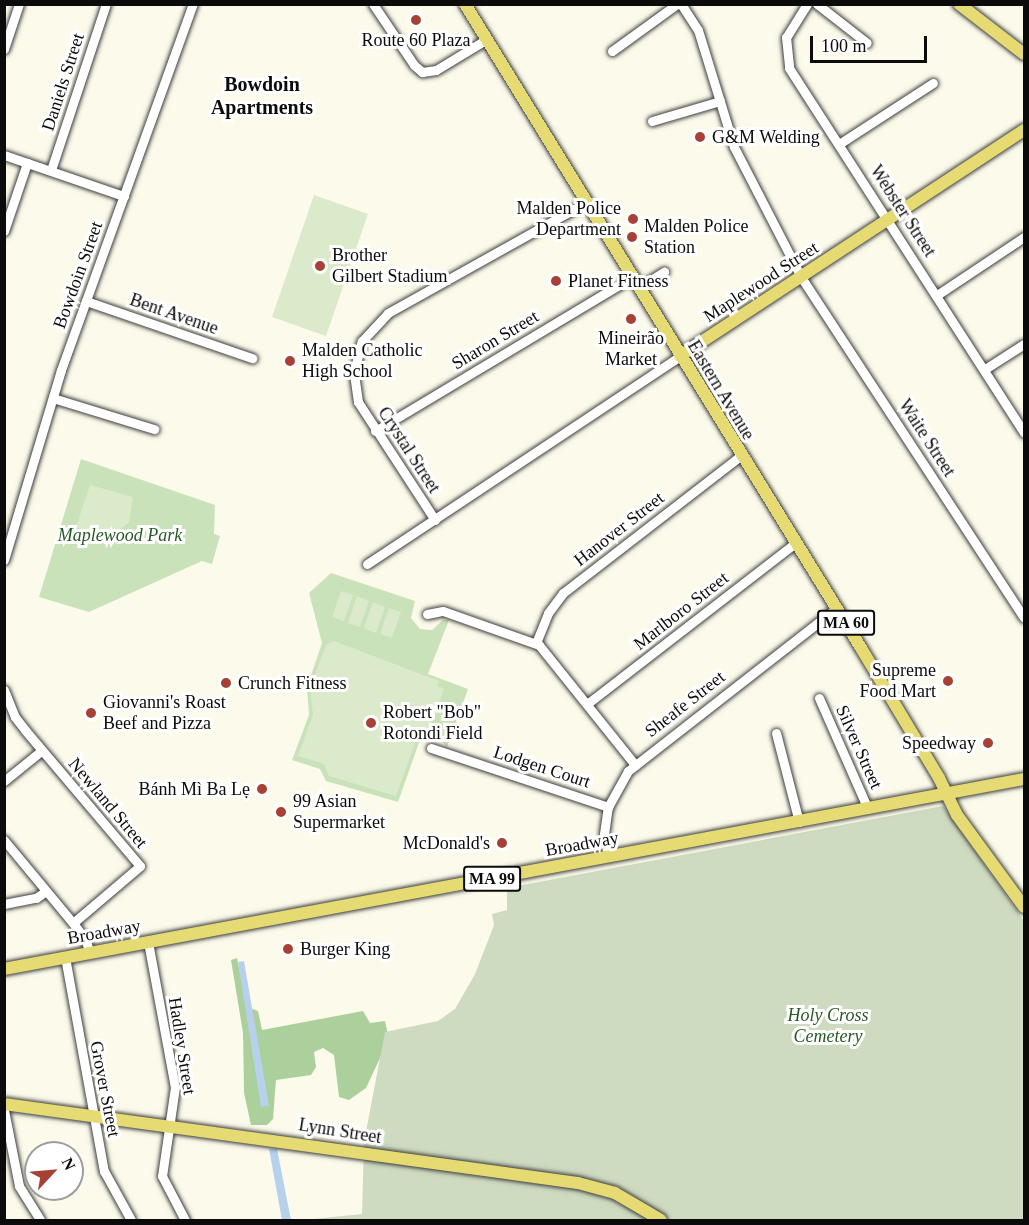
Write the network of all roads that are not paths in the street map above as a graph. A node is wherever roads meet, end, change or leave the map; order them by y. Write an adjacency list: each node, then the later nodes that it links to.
1 (106, 4): 22 (street, Daniels Street)
2 (193, 4): 23 (street, Bowdoin Street)
3 (373, 4): 10 (street)
4 (465, 4): 10 (main road, Eastern Avenue / MA 60)
5 (679, 4): 13 (street); 16 (street, Waite Street)
6 (807, 4): 19 (street, Webster Street)
7 (817, 4): 11 (street)
8 (959, 4): 14 (main road)
9 (15, 5): 12 (street)
10 (487, 39): 24 (main road, Eastern Avenue / MA 60)
11 (867, 43)
12 (4, 49)
13 (612, 51)
14 (1024, 54)
15 (933, 83): 19 (street)
16 (720, 101): 17 (street); 29 (street, Waite Street)
17 (652, 121)
18 (1024, 130): 25 (main road, Maplewood Street)
19 (839, 144): 25 (street, Webster Street)
20 (4, 155): 21 (street)
21 (27, 163): 22 (street); 26 (street)
22 (51, 170): 23 (street)
23 (124, 196): 32 (street, Bowdoin Street)
24 (587, 202): 30 (main road, Eastern Avenue / MA 60); 39 (street, Crystal Street)
25 (889, 219): 29 (main road, Maplewood Street); 31 (street, Webster Street)
26 (4, 231)
27 (1024, 237): 31 (street)
28 (664, 272): 30 (street, Sharon Street)
29 (801, 277): 34 (main road, Maplewood Street); 48 (street, Waite Street)
30 (635, 282): 34 (main road, Eastern Avenue / MA 60); 39 (street, Sharon Street)
31 (937, 295): 36 (street, Webster Street)
32 (86, 301): 35 (street, Bent Avenue); 37 (street, Bowdoin Street)
33 (1024, 344): 36 (street)
34 (680, 356): 41 (main road, Eastern Avenue / MA 60); 42 (street, Maplewood Street)
35 (252, 357)
36 (985, 369): 40 (street, Webster Street)
37 (53, 398): 38 (street); 44 (street, Bowdoin Street)
38 (154, 429)
39 (375, 431): 42 (street, Crystal Street)
40 (1024, 433)
41 (740, 456): 43 (main road, Eastern Avenue / MA 60); 49 (street, Hanover Street)
42 (435, 520): 45 (street, Maplewood Street)
43 (794, 544): 46 (main road, Eastern Avenue / MA 60); 52 (street, Marlboro Street)
44 (4, 560)
45 (368, 564)
46 (837, 608): 56 (street, Sheafe Street); 59 (main road, Eastern Avenue / MA 60)
47 (427, 614): 49 (street)
48 (1024, 618)
49 (536, 643): 52 (street)
50 (4, 690): 55 (street, Newland Street)
51 (819, 698): 61 (street, Silver Street)
52 (587, 704): 56 (street)
53 (776, 733): 62 (street)
54 (431, 748): 60 (street, Lodgen Court)
55 (41, 751): 58 (street); 68 (street, Newland Street)
56 (635, 765): 60 (street, Sheafe Street)
57 (1024, 779): 59 (main road, Broadway / MA 99)
58 (4, 781)
59 (948, 794): 61 (main road, Broadway / MA 99); 67 (main road, Eastern Avenue / MA 60)
60 (608, 807): 64 (street, Sheafe Street)
61 (868, 809): 62 (main road, Broadway / MA 99)
62 (799, 822): 64 (main road, Broadway / MA 99)
63 (4, 840): 65 (street)
64 (608, 857): 69 (main road, Broadway / MA 99)
65 (46, 891): 66 (street); 68 (street)
66 (4, 904)
67 (1024, 907)
68 (73, 923): 70 (street)
69 (148, 942): 70 (main road, Broadway / MA 99); 76 (street, Hadley Street)
70 (90, 953): 71 (main road, Broadway / MA 99)
71 (65, 957): 72 (main road, Broadway / MA 99); 75 (street, Grover Street)
72 (4, 969)
73 (4, 1104): 75 (main road, Lynn Street)
74 (4, 1110): 77 (street)
75 (94, 1116): 76 (main road, Lynn Street); 78 (street, Grover Street)
76 (169, 1126): 79 (street, Hadley Street); 80 (main road, Lynn Street)
77 (40, 1221)
78 (131, 1221)
79 (184, 1221)
80 (662, 1221)

